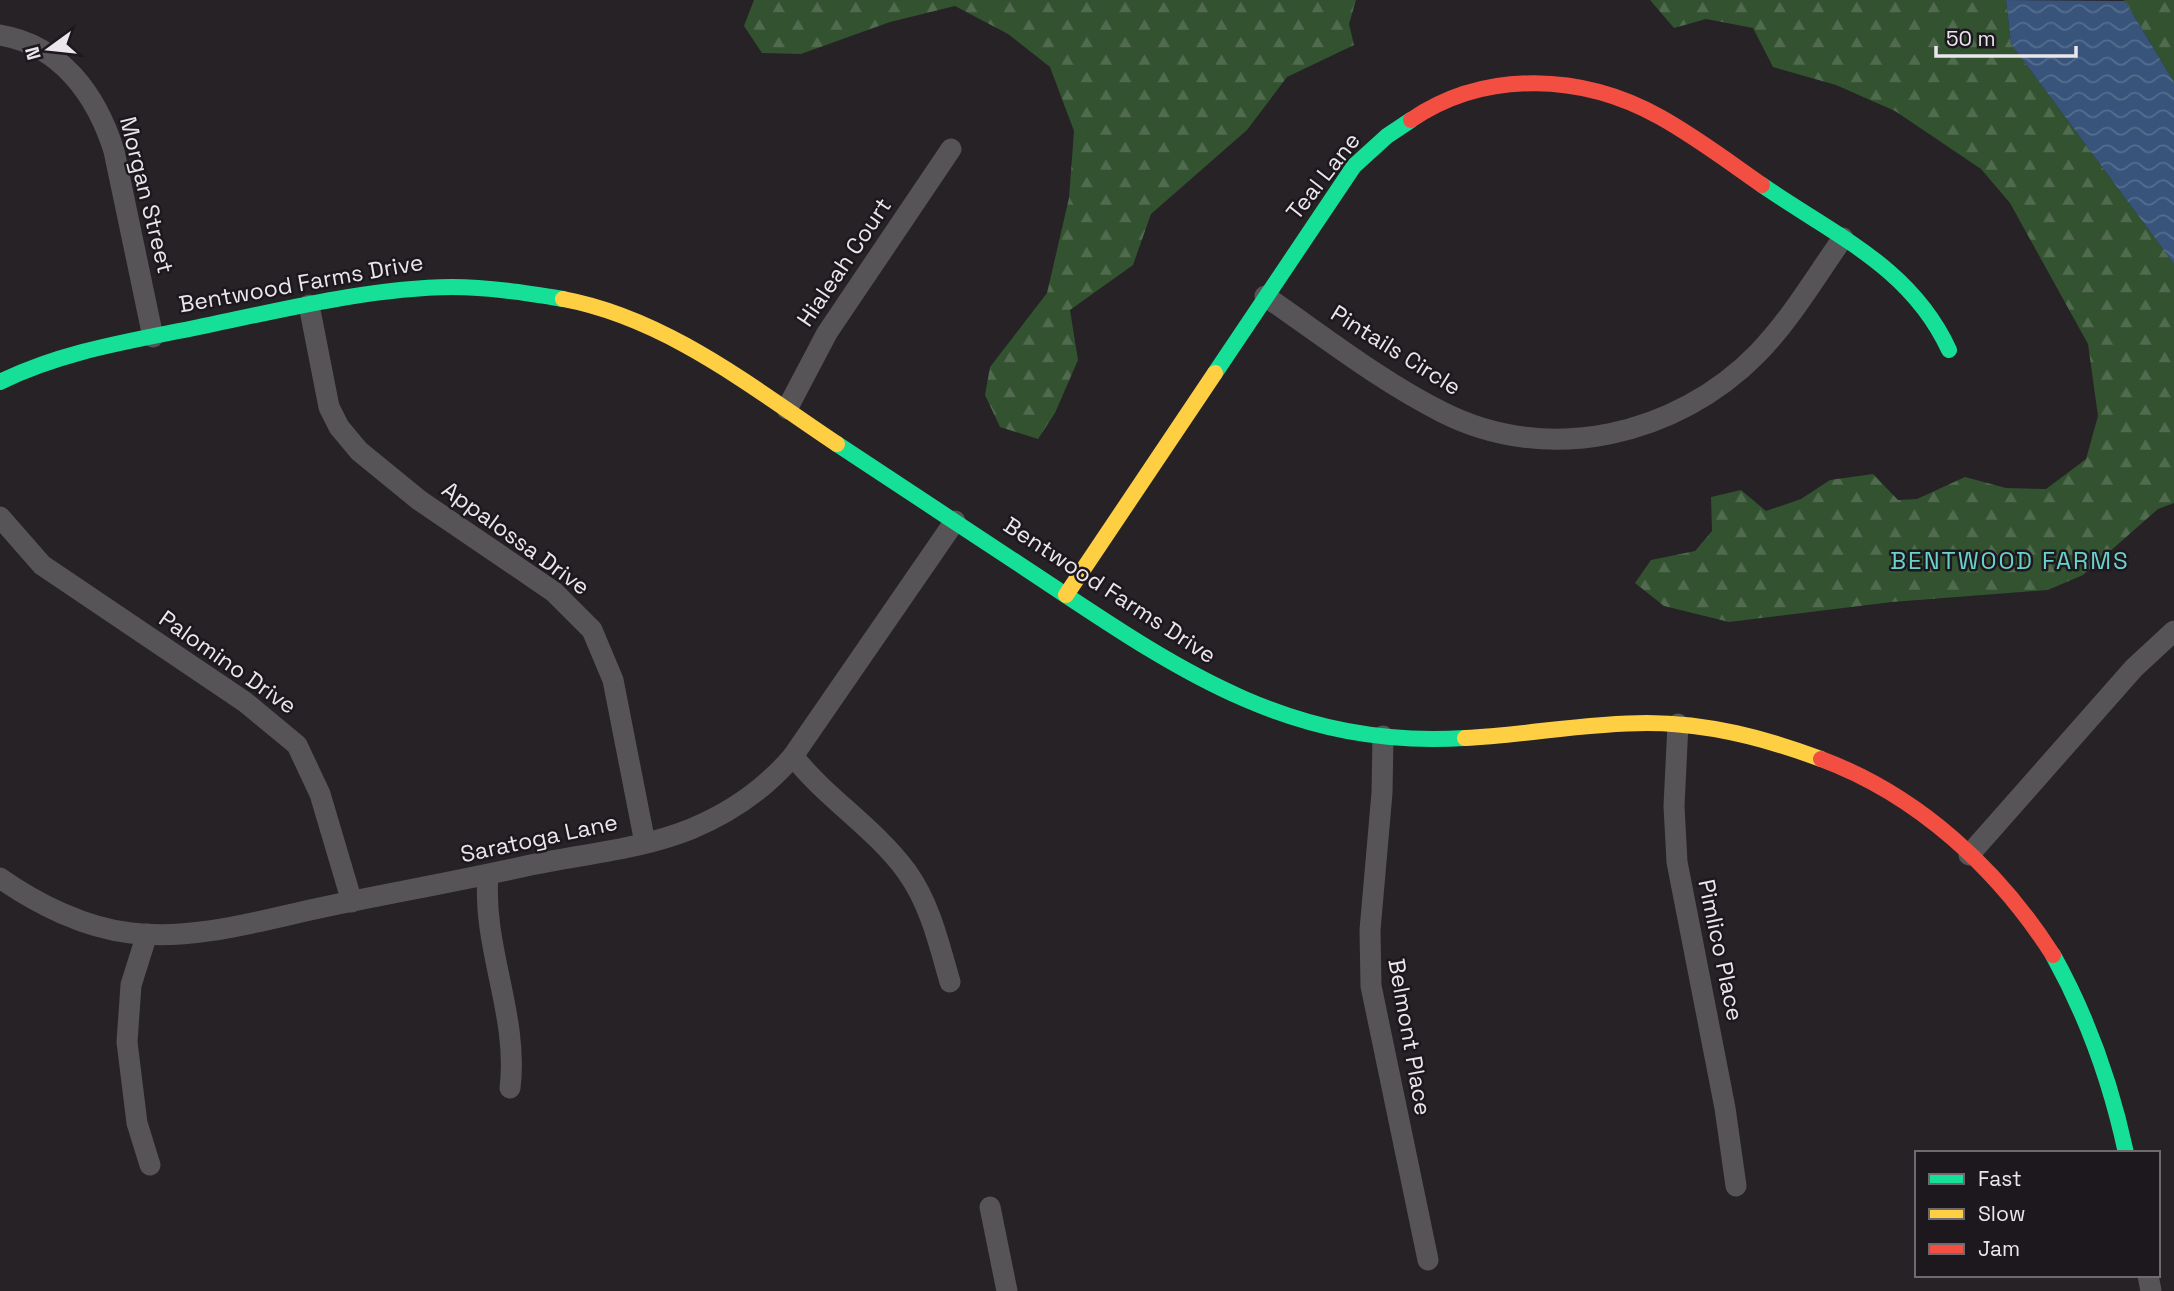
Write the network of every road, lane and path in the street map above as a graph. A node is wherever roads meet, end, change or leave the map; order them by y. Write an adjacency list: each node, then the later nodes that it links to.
1 (0, 35): 6 (street, Morgan Street)
2 (951, 149): 9 (street, Hialeah Court)
3 (1843, 238): 4 (street, Pintails Circle); 4 (street, Teal Lane); 7 (street, Teal Lane)
4 (1265, 296): 12 (street, Teal Lane)
5 (309, 305): 6 (street, Bentwood Farms Drive); 9 (street, Bentwood Farms Drive); 17 (street, Appalossa Drive)
6 (153, 337): 8 (street, Bentwood Farms Drive)
7 (1949, 350)
8 (0, 382)
9 (787, 409): 11 (street, Bentwood Farms Drive)
10 (0, 517): 21 (street, Palomino Drive)
11 (955, 521): 12 (street, Bentwood Farms Drive); 16 (street, Saratoga Lane)
12 (1066, 595): 15 (street, Bentwood Farms Drive)
13 (2174, 631): 18 (street)
14 (1678, 724): 15 (street, Bentwood Farms Drive); 18 (street, Bentwood Farms Drive); 27 (street, Pimlico Place)
15 (1383, 736): 29 (street, Belmont Place)
16 (793, 756): 17 (street, Saratoga Lane); 23 (street)
17 (645, 843): 19 (street, Saratoga Lane)
18 (1969, 855): 25 (street, Bentwood Farms Drive)
19 (488, 875): 21 (street, Saratoga Lane); 24 (street)
20 (0, 878): 22 (street, Saratoga Lane)
21 (352, 902): 22 (street, Saratoga Lane)
22 (147, 934): 26 (street)
23 (950, 982)
24 (510, 1088)
25 (2125, 1151)
26 (150, 1165)
27 (1736, 1186)
28 (990, 1207): 30 (street)
29 (1428, 1260)
30 (1007, 1291)

